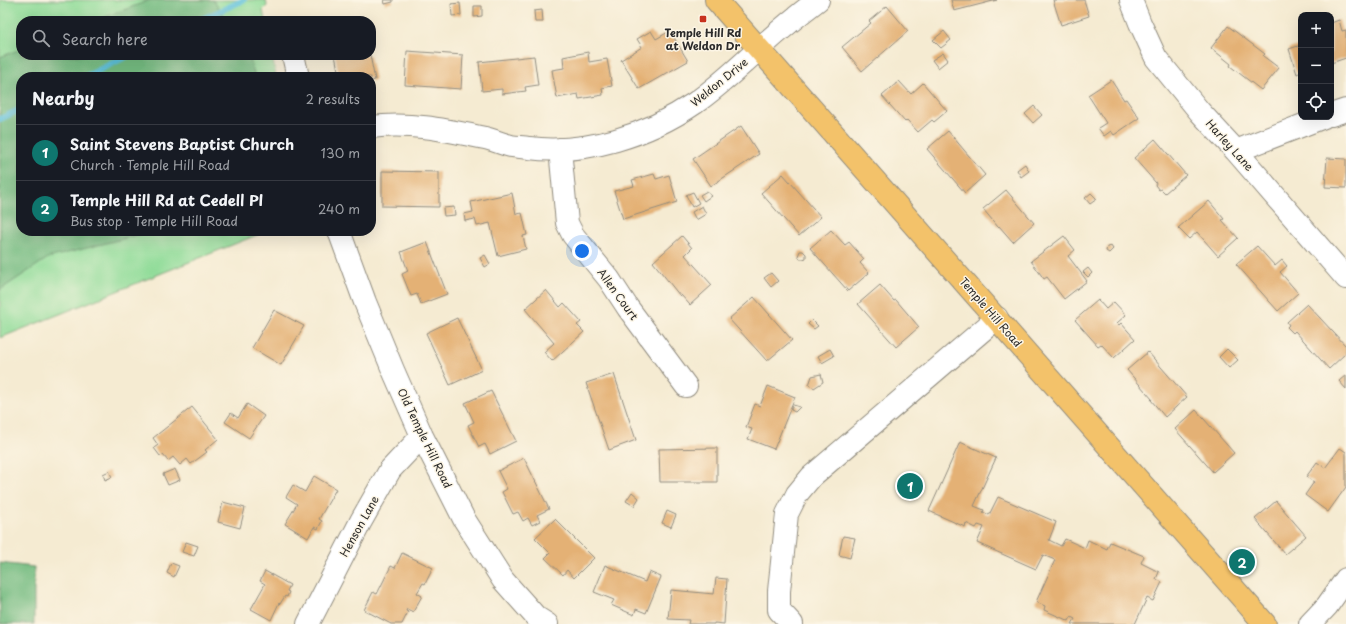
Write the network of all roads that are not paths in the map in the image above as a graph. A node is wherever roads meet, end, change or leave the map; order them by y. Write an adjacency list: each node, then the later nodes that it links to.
1 (716, 0): 4 (main road, Temple Hill Road)
2 (818, 0): 4 (street, Weldon Drive)
3 (1131, 0): 12 (street, Harley Lane)
4 (760, 48): 11 (street, Weldon Drive); 15 (main road, Temple Hill Road)
5 (294, 60): 6 (street)
6 (297, 72)
7 (1346, 110): 8 (street)
8 (1334, 114)
9 (1316, 120): 12 (street)
10 (376, 127): 11 (street, Weldon Drive)
11 (560, 149): 16 (street, Allen Court)
12 (1236, 151): 14 (street, Harley Lane)
13 (341, 236): 17 (street, Old Temple Hill Road)
14 (1346, 278)
15 (996, 318): 21 (street); 22 (main road, Temple Hill Road)
16 (686, 386)
17 (422, 436): 19 (street, Henson Lane); 20 (street, Old Temple Hill Road)
18 (1346, 579): 23 (street)
19 (308, 624)
20 (547, 624)
21 (792, 624)
22 (1265, 624)
23 (1310, 624)

